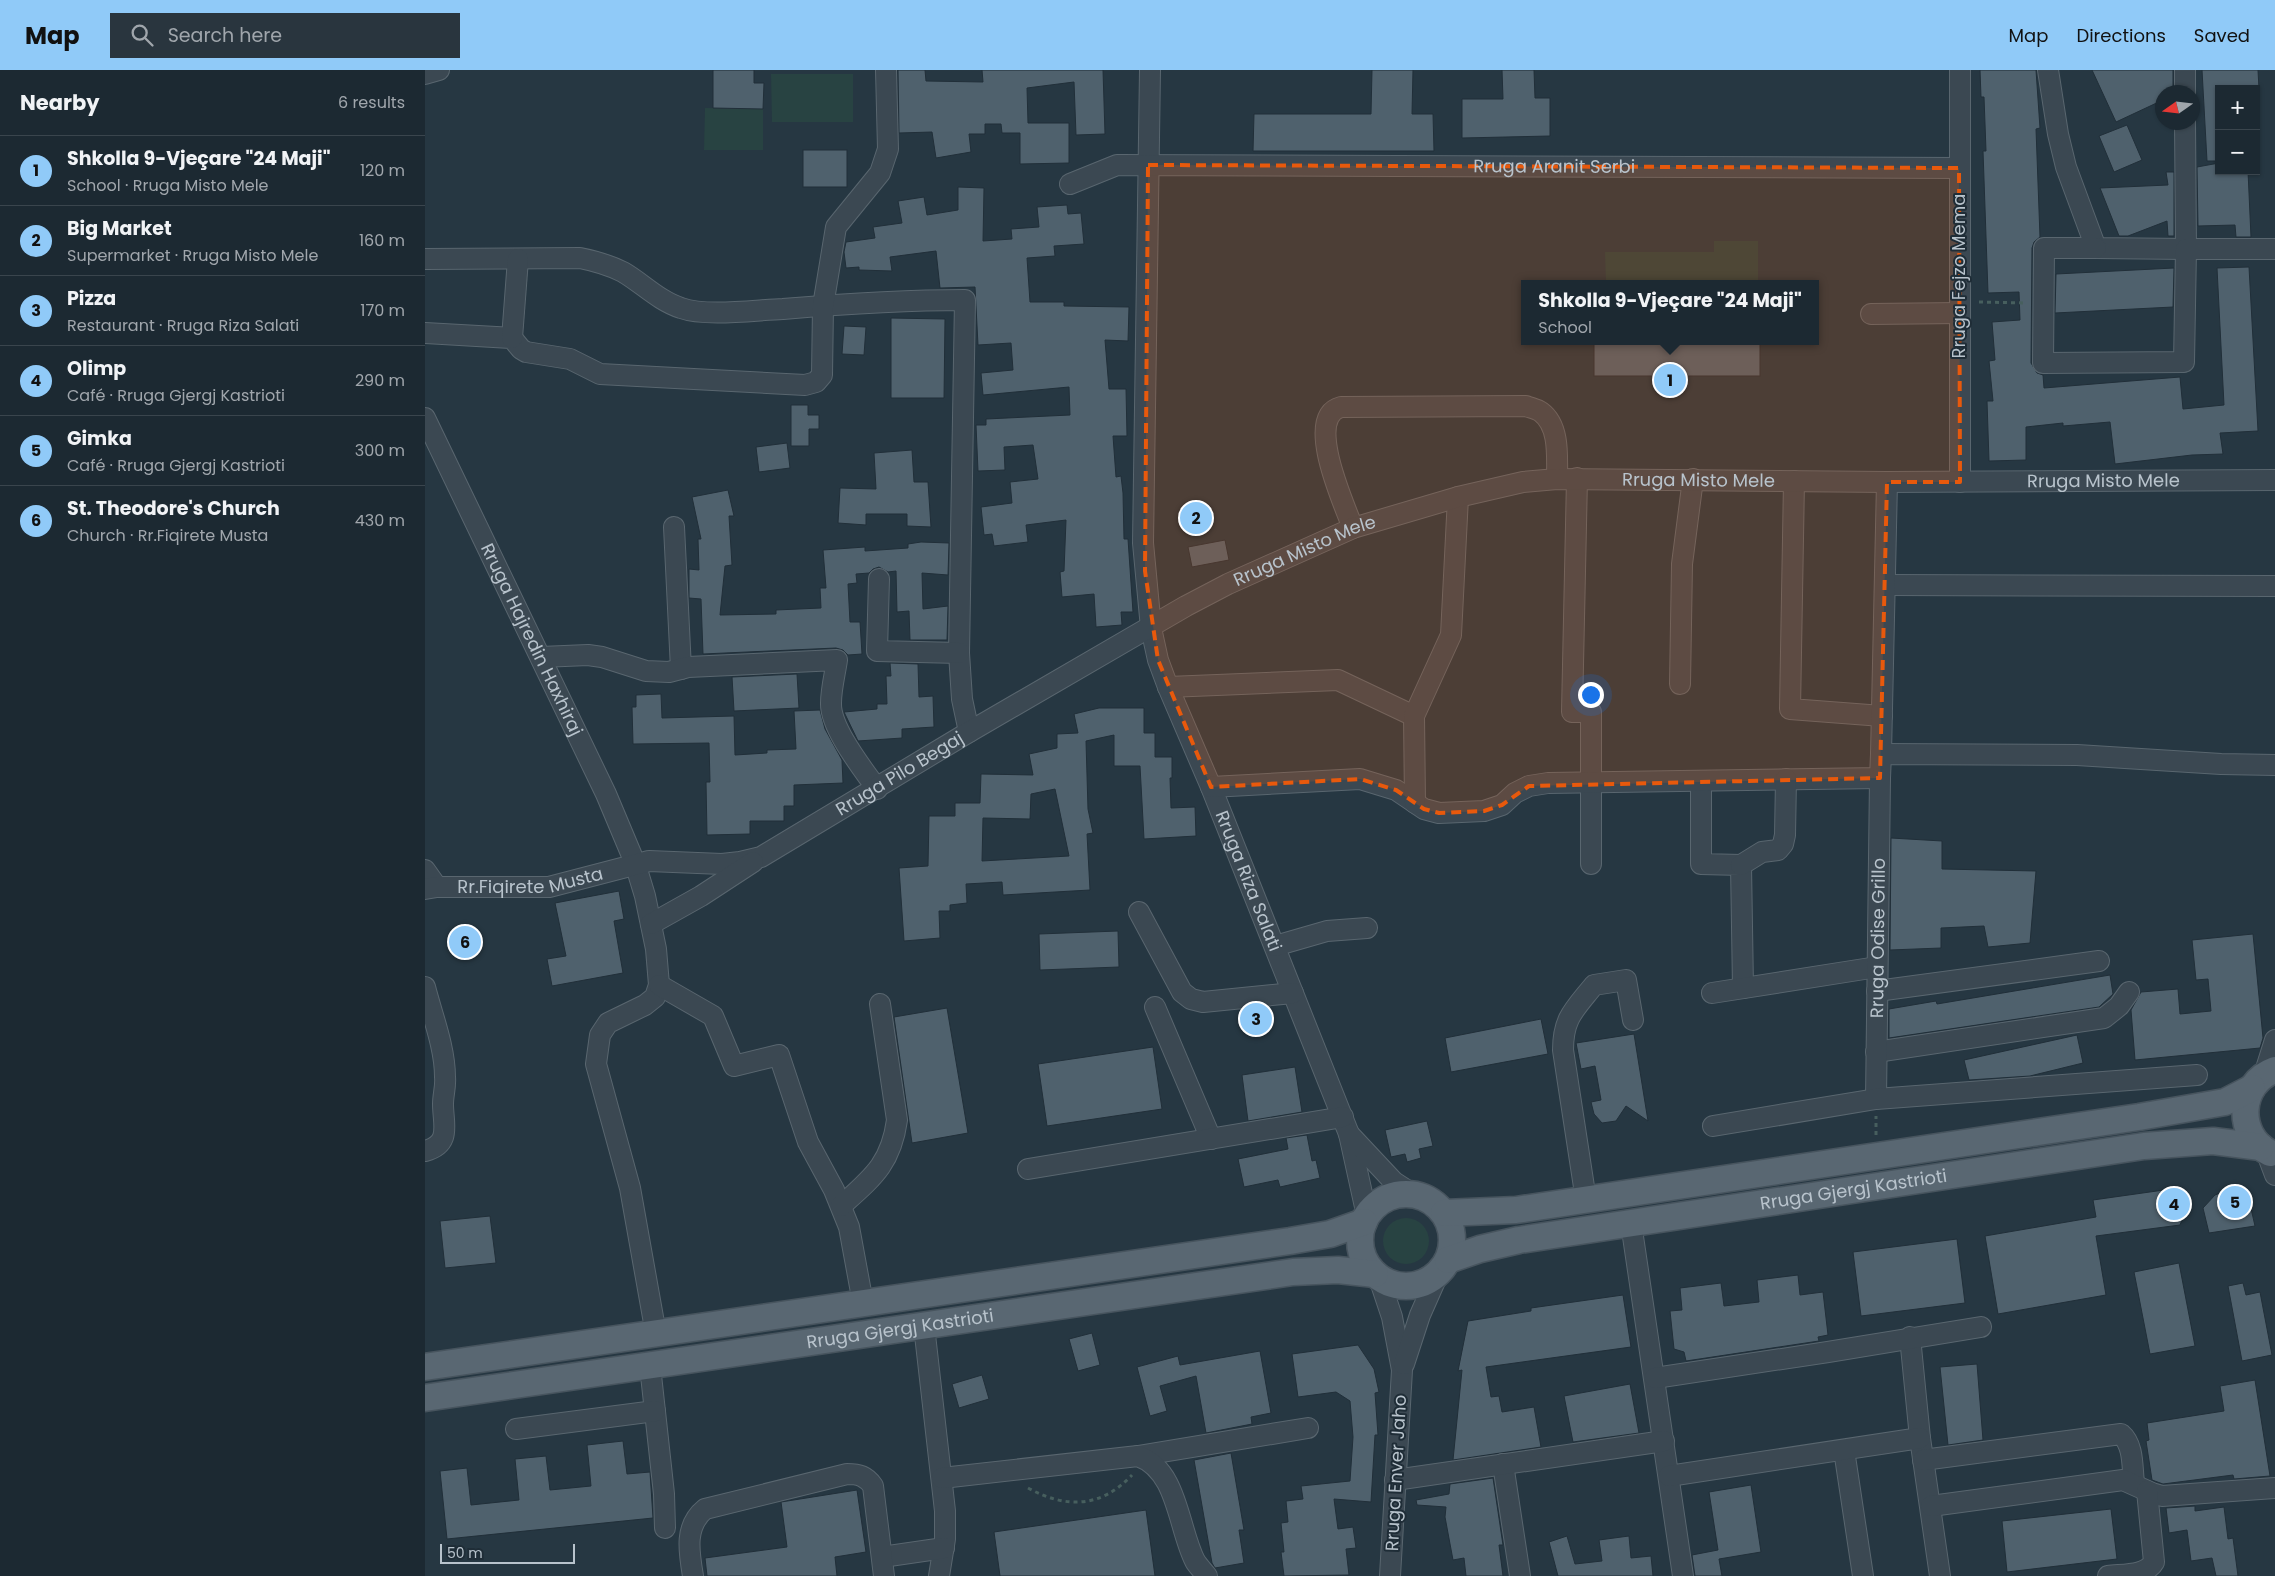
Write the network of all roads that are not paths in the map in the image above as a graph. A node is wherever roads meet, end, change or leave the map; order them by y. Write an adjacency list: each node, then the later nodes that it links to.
1 (439, 70): 7 (street)
2 (886, 70): 18 (street)
3 (1150, 70): 10 (street, Rruga Riza Salati)
4 (1960, 70): 11 (street, Rruga Fejzo Mema)
5 (2048, 70): 13 (street)
6 (2185, 70): 8 (street)
7 (425, 74)
8 (2185, 85)
9 (2185, 130): 14 (street)
10 (1148, 165): 11 (street, Rruga Aranit Serbi); 12 (street, Rruga Aranit Serbi); 36 (street, Rruga Riza Salati)
11 (1959, 168): 19 (street, Rruga Fejzo Mema)
12 (1070, 184)
13 (2096, 248): 14 (street); 14 (street)
14 (2186, 249): 15 (street)
15 (2275, 249)
16 (518, 259): 17 (street); 18 (street); 22 (street)
17 (425, 260)
18 (823, 306): 22 (street); 37 (street)
19 (1960, 308): 20 (street); 29 (street, Rruga Fejzo Mema)
20 (1871, 314)
21 (425, 333): 22 (street)
22 (513, 338)
23 (425, 418): 38 (street, Rruga Hajredin Haxhiraj)
24 (1567, 478): 25 (street, Rruga Misto Mele); 30 (street, Rruga Misto Mele); 32 (street); 50 (street)
25 (1693, 479): 27 (street, Rruga Misto Mele); 40 (street)
26 (2275, 480): 29 (street, Rruga Misto Mele)
27 (1794, 481): 28 (street, Rruga Misto Mele); 43 (street)
28 (1887, 482): 29 (street, Rruga Misto Mele); 34 (street)
29 (1960, 482)
30 (1458, 497): 32 (street, Rruga Misto Mele); 42 (street)
31 (674, 527): 39 (street)
32 (1353, 528): 36 (street, Rruga Misto Mele)
33 (879, 579): 37 (street)
34 (1885, 585): 35 (street); 43 (street)
35 (2275, 586)
36 (1151, 628): 41 (street, Rruga Riza Salati); 44 (street, Rruga Pilo Begaj)
37 (959, 653): 44 (street)
38 (541, 658): 39 (street); 55 (street, Rruga Hajredin Haxhiraj)
39 (681, 669): 52 (street)
40 (1680, 684)
41 (1168, 687): 42 (street); 51 (street, Rruga Riza Salati)
42 (1414, 716): 53 (street)
43 (1882, 716): 45 (street)
44 (969, 732): 52 (street, Rruga Pilo Begaj)
45 (1881, 754): 46 (street); 47 (street, Rruga Odise Grillo)
46 (2275, 765)
47 (1880, 778): 48 (street); 65 (street, Rruga Odise Grillo)
48 (1786, 780): 49 (street); 57 (street)
49 (1701, 781): 50 (street); 57 (street)
50 (1591, 783): 53 (street); 56 (street)
51 (1211, 787): 53 (street); 63 (street, Rruga Riza Salati)
52 (877, 789): 54 (street, Rruga Pilo Begaj)
53 (1415, 803)
54 (761, 857): 55 (street, Rruga Pilo Begaj); 61 (street)
55 (635, 863): 59 (street, Rr.Fiqirete Musta); 61 (street, Rruga Hajredin Haxhiraj)
56 (1591, 864)
57 (1741, 865): 68 (street)
58 (425, 870): 59 (street)
59 (431, 888)
60 (1139, 912): 71 (street)
61 (651, 924): 66 (street, Rruga Hajredin Haxhiraj)
62 (1367, 928): 63 (street)
63 (1275, 946): 71 (street, Rruga Riza Salati)
64 (2099, 961): 69 (street)
65 (1877, 967): 68 (street); 69 (street, Rruga Odise Grillo)
66 (659, 985): 90 (street); 99 (street)
67 (425, 987): 84 (street)
68 (1743, 988): 72 (street)
69 (1877, 991): 77 (street, Rruga Odise Grillo)
70 (2129, 992): 77 (street)
71 (1293, 993): 81 (street, Rruga Riza Salati)
72 (1712, 993)
73 (879, 1004): 90 (street)
74 (1155, 1007): 83 (street)
75 (1633, 1020): 89 (street)
76 (2275, 1040): 79 (street)
77 (1876, 1052): 80 (street, Rruga Odise Grillo)
78 (2197, 1075): 80 (street)
79 (2264, 1077): 85 (main road); 89 (main road, Rruga Gjergj Kastrioti)
80 (1876, 1099): 82 (street)
81 (1346, 1126): 83 (street); 88 (street); 92 (street)
82 (1713, 1126)
83 (1211, 1139): 86 (street)
84 (425, 1151)
85 (2268, 1151): 87 (street); 93 (main road, Rruga Gjergj Kastrioti)
86 (1028, 1169)
87 (2275, 1175)
88 (1414, 1195): 91 (main road); 92 (main road)
89 (1586, 1200): 91 (main road, Rruga Gjergj Kastrioti)
90 (841, 1206): 96 (street)
91 (1444, 1213): 94 (main road)
92 (1366, 1219): 95 (main road); 96 (main road, Rruga Gjergj Kastrioti)
93 (1631, 1223): 94 (main road, Rruga Gjergj Kastrioti); 104 (street)
94 (1444, 1266): 95 (main road); 103 (street)
95 (1377, 1276): 97 (main road, Rruga Gjergj Kastrioti); 103 (street)
96 (863, 1303): 99 (main road, Rruga Gjergj Kastrioti)
97 (924, 1326): 101 (main road, Rruga Gjergj Kastrioti); 116 (street)
98 (1981, 1326): 100 (street)
99 (656, 1334): 102 (main road, Rruga Gjergj Kastrioti)
100 (1910, 1337): 104 (street); 109 (street)
101 (650, 1366): 105 (main road, Rruga Gjergj Kastrioti); 106 (street)
102 (425, 1367)
103 (1402, 1370): 117 (street, Rruga Enver Jaho)
104 (1655, 1378): 110 (street)
105 (425, 1398)
106 (655, 1411): 108 (street); 121 (street)
107 (1308, 1428): 112 (street)
108 (516, 1429)
109 (1920, 1438): 111 (street); 113 (street)
110 (1664, 1442): 114 (street); 115 (street)
111 (1844, 1450): 115 (street); 130 (street)
112 (1141, 1458): 116 (street); 126 (street)
113 (1923, 1460): 118 (street); 120 (street)
114 (1503, 1464): 117 (street); 128 (street)
115 (1669, 1476): 129 (street)
116 (942, 1478): 122 (street)
117 (1395, 1480): 127 (street, Rruga Enver Jaho)
118 (2140, 1487): 119 (street); 120 (street); 132 (street)
119 (2275, 1488)
120 (1931, 1506): 131 (street)
121 (665, 1528)
122 (944, 1548): 123 (street); 125 (street)
123 (883, 1567): 124 (street)
124 (693, 1576)
125 (939, 1576)
126 (1207, 1576)
127 (1389, 1576)
128 (1520, 1576)
129 (1683, 1576)
130 (1863, 1576)
131 (1940, 1576)
132 (2108, 1576)

